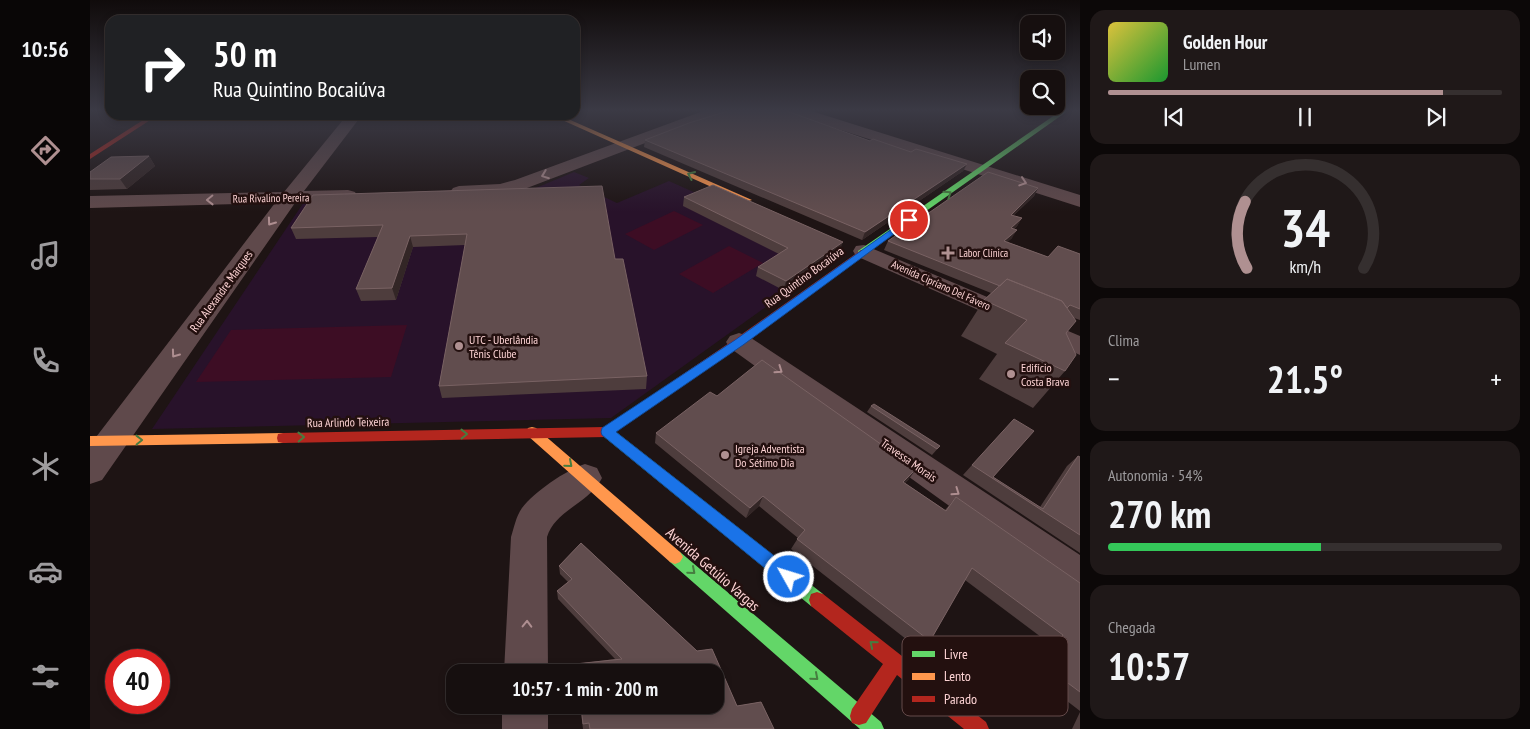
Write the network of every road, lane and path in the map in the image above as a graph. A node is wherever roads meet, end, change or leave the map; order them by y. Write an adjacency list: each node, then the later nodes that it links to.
1 (110, 144): 6 (street)
2 (332, 144): 10 (street, Rua Alexandre Marques)
3 (901, 144): 7 (street)
4 (1020, 144): 7 (street, Rua Quintino Bocaiúva)
5 (623, 145): 8 (street, one-way to 8); 13 (street, one-way to 5)
6 (90, 157)
7 (984, 170): 11 (street, one-way to 11); 14 (street, Rua Quintino Bocaiúva, one-way to 7)
8 (446, 192)
9 (368, 195): 10 (street, Rua Rivalino Pereira)
10 (289, 198): 12 (street, Rua Rivalino Pereira, one-way to 12); 19 (street, Rua Alexandre Marques, one-way to 19)
11 (1080, 201)
12 (90, 202)
13 (757, 204)
14 (859, 249): 15 (street, Rua Quintino Bocaiúva); 16 (street, Avenida Cipríano Del Fávero)
15 (739, 342): 18 (street, Rua Quintino Bocaiúva); 22 (street, Travessa Morais, one-way to 22)
16 (1080, 346)
17 (532, 432): 18 (street, Rua Arlindo Teixeira); 19 (street, Rua Arlindo Teixeira, one-way to 17); 21 (street, Avenida Getúlio Vargas, one-way to 21)
18 (607, 432): 23 (street, one-way to 18)
19 (101, 440): 20 (street, Rua Alexandre Marques)
20 (90, 470)
21 (585, 478): 24 (street, one-way to 21); 27 (street, Avenida Getúlio Vargas, one-way to 27)
22 (1080, 577)
23 (896, 662): 25 (street); 27 (street)
24 (526, 664)
25 (902, 667)
26 (525, 714): 29 (street)
27 (859, 716): 30 (street, Avenida Getúlio Vargas)
28 (963, 716): 31 (street)
29 (525, 729)
30 (874, 729)
31 (979, 729)

